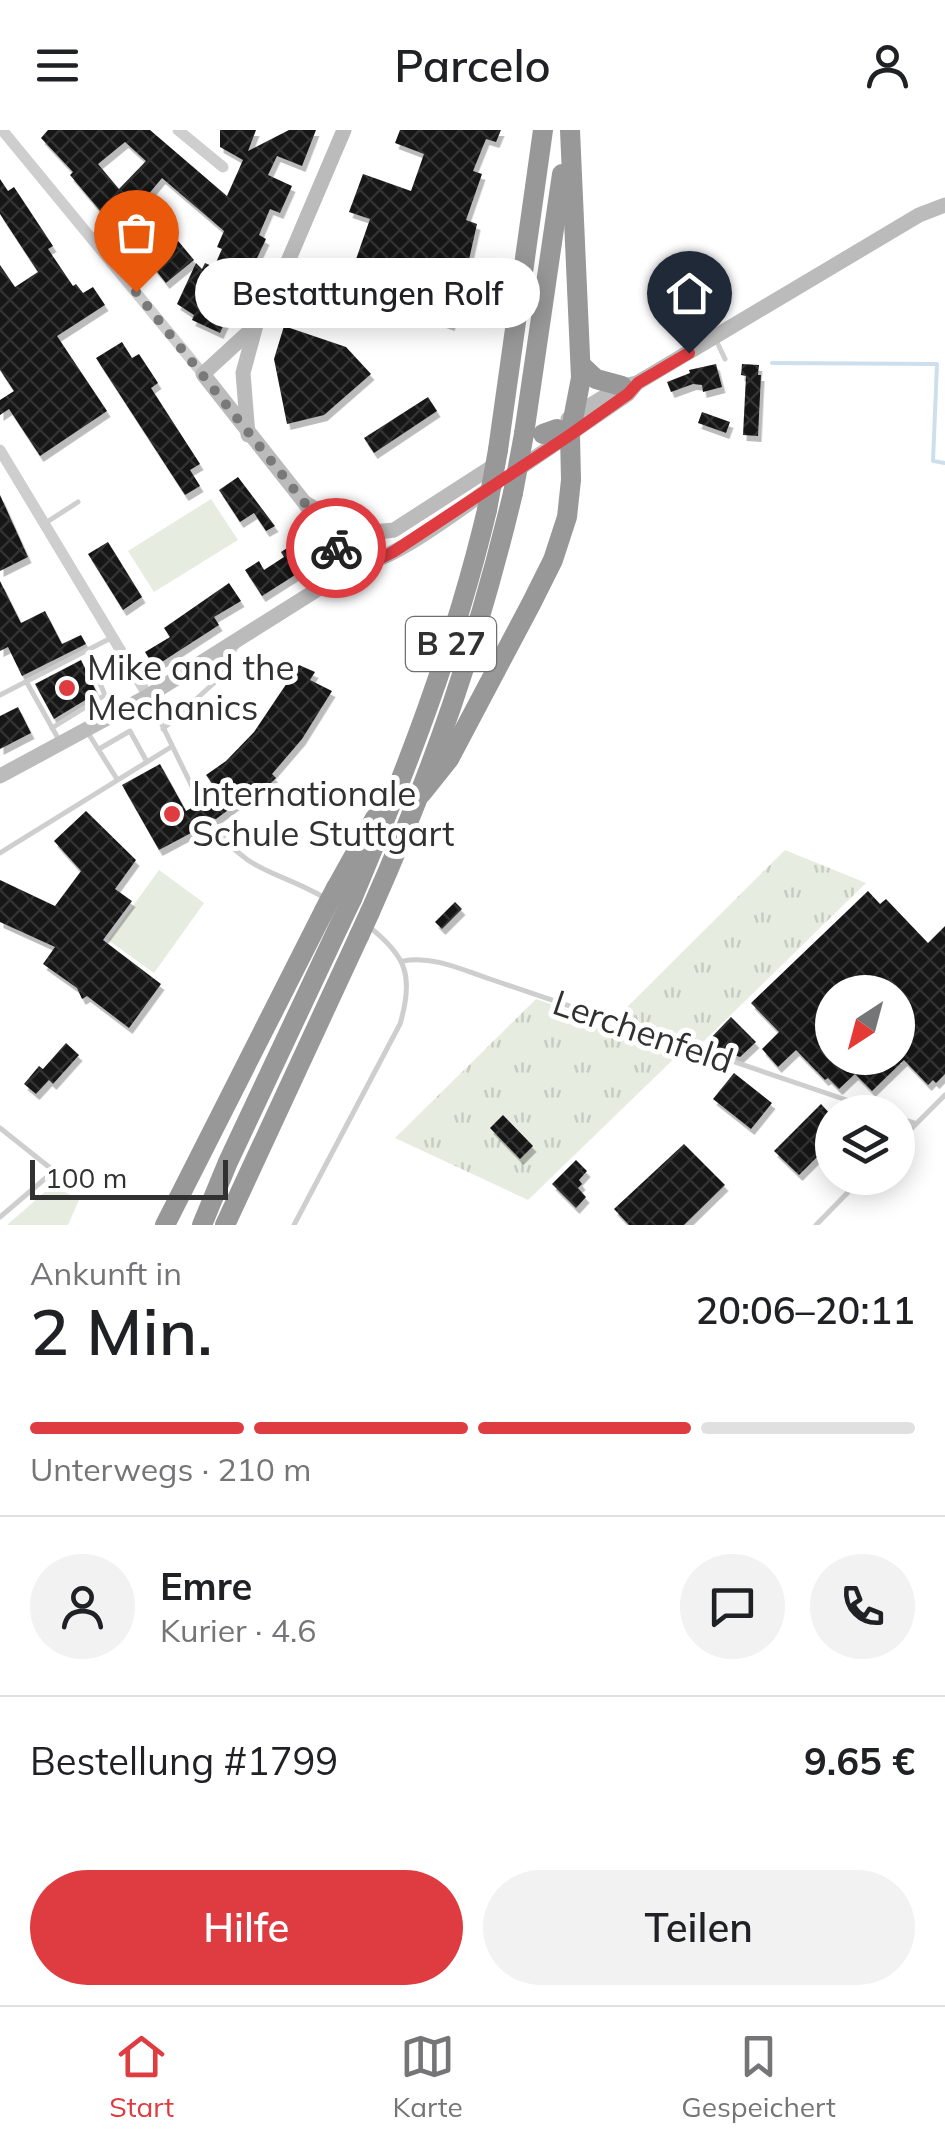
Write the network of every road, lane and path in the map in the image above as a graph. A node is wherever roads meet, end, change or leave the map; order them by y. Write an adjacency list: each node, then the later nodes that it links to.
1 (178, 130): 6 (street)
2 (344, 130): 8 (main road)
3 (543, 130): 45 (highway, B 27, bridge)
4 (569, 130): 11 (highway); 15 (highway, B 27)
5 (2, 132): 12 (street)
6 (223, 167)
7 (945, 205): 9 (main road)
8 (256, 324): 12 (main road); 16 (main road)
9 (714, 338): 10 (lane); 13 (main road)
10 (725, 359)
11 (581, 365): 13 (highway); 14 (highway)
12 (203, 374): 16 (main road)
13 (630, 384): 14 (main road); 17 (main road)
14 (577, 413): 15 (main road); 17 (highway)
15 (534, 434): 17 (highway); 22 (main road); 41 (highway, B 27, bridge)
16 (248, 435): 20 (main road)
17 (570, 435): 24 (main road); 41 (highway, B 27)
18 (0, 450): 21 (street)
19 (78, 502): 21 (lane)
20 (304, 502): 22 (main road); 23 (main road)
21 (45, 523): 26 (street)
22 (358, 530): 23 (main road)
23 (335, 547): 24 (main road); 25 (main road)
24 (358, 564): 25 (main road)
25 (320, 586): 27 (main road)
26 (113, 636): 28 (lane); 31 (street)
27 (240, 639): 31 (main road); 33 (lane)
28 (86, 651): 29 (lane); 32 (lane)
29 (26, 681): 30 (lane); 32 (lane)
30 (0, 694)
31 (148, 696): 33 (lane); 34 (main road)
32 (52, 728): 35 (lane)
33 (164, 728): 36 (lane)
34 (87, 730): 35 (main road); 37 (lane)
35 (61, 744): 39 (main road)
36 (171, 747): 38 (lane); 42 (lane)
37 (98, 749): 38 (lane); 40 (lane)
38 (146, 762): 40 (lane)
39 (0, 776)
40 (117, 780): 44 (lane)
41 (420, 794): 55 (highway, B 27, bridge)
42 (200, 803)
43 (211, 822): 45 (lane)
44 (0, 853)
45 (333, 903): 46 (lane); 53 (highway); 54 (highway)
46 (403, 961): 48 (lane, Lerchenfeld); 56 (lane)
47 (945, 1094): 49 (lane)
48 (832, 1095)
49 (915, 1124)
50 (0, 1128): 52 (lane)
51 (845, 1195): 57 (lane)
52 (0, 1216)
53 (166, 1225)
54 (202, 1225)
55 (225, 1225)
56 (294, 1225)
57 (816, 1225)

